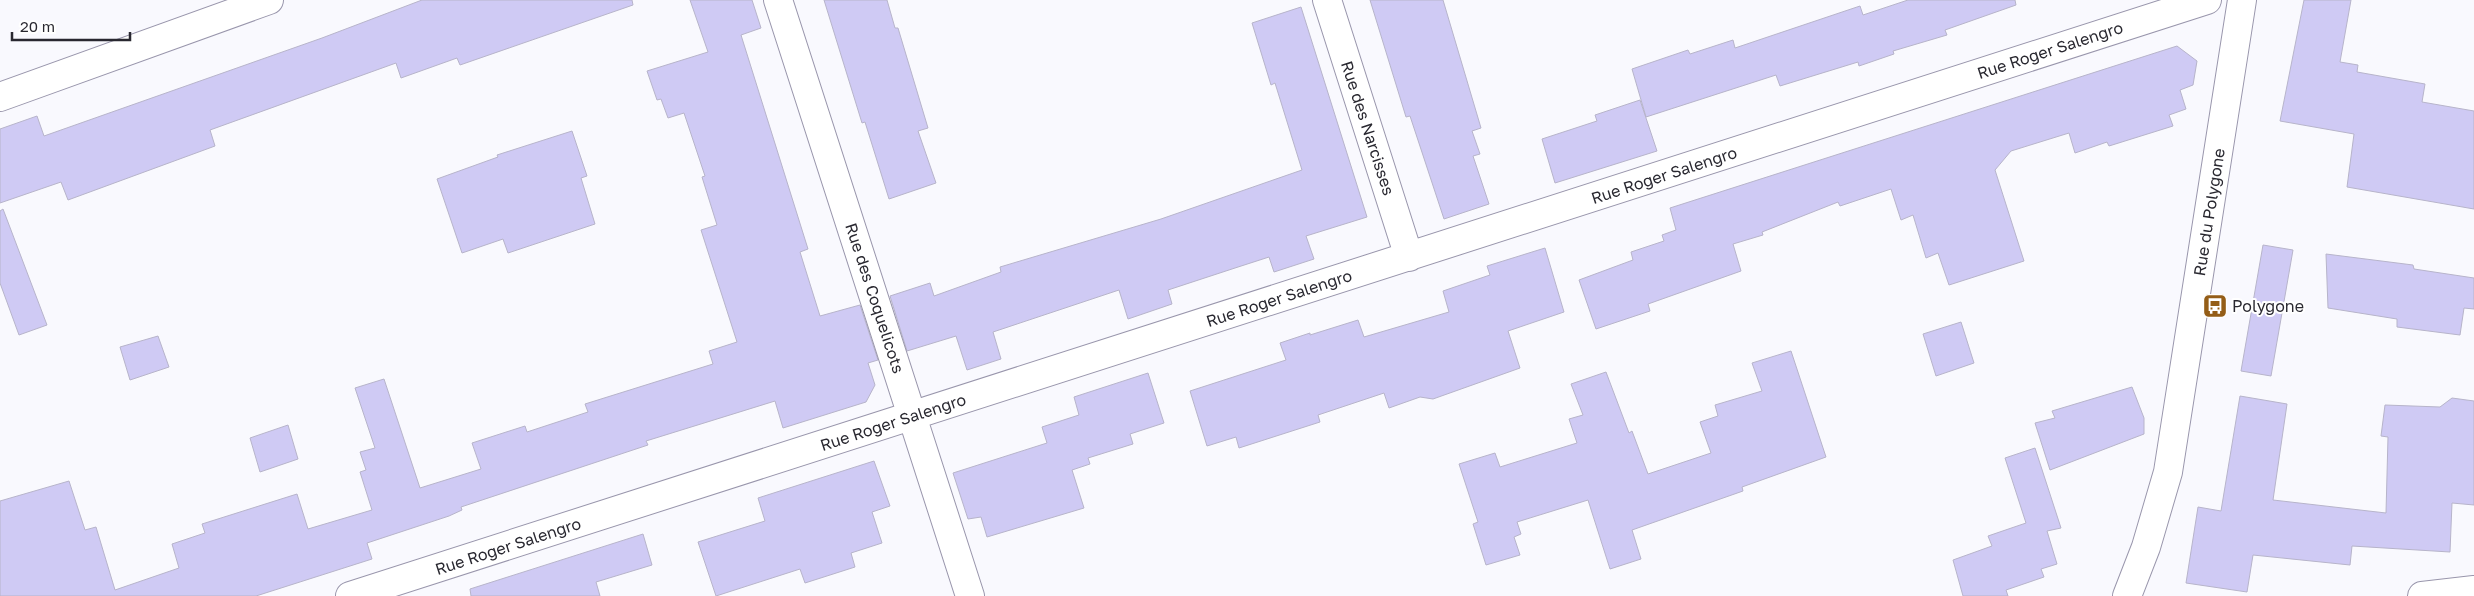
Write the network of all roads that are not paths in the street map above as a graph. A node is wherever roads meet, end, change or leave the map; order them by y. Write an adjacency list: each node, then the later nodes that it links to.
1 (270, 0): 6 (street)
2 (778, 0): 8 (street, Rue des Coquelicots)
3 (1328, 0): 7 (street, Rue des Narcisses)
4 (2207, 0): 7 (street, Rue Roger Salengro)
5 (2242, 0): 12 (street, Rue du Polygone)
6 (0, 97)
7 (1409, 256): 8 (street, Rue Roger Salengro)
8 (912, 416): 10 (street, Rue Roger Salengro); 11 (street, Rue des Coquelicots)
9 (2474, 590): 13 (street)
10 (350, 596)
11 (970, 596)
12 (2127, 596)
13 (2422, 596)

